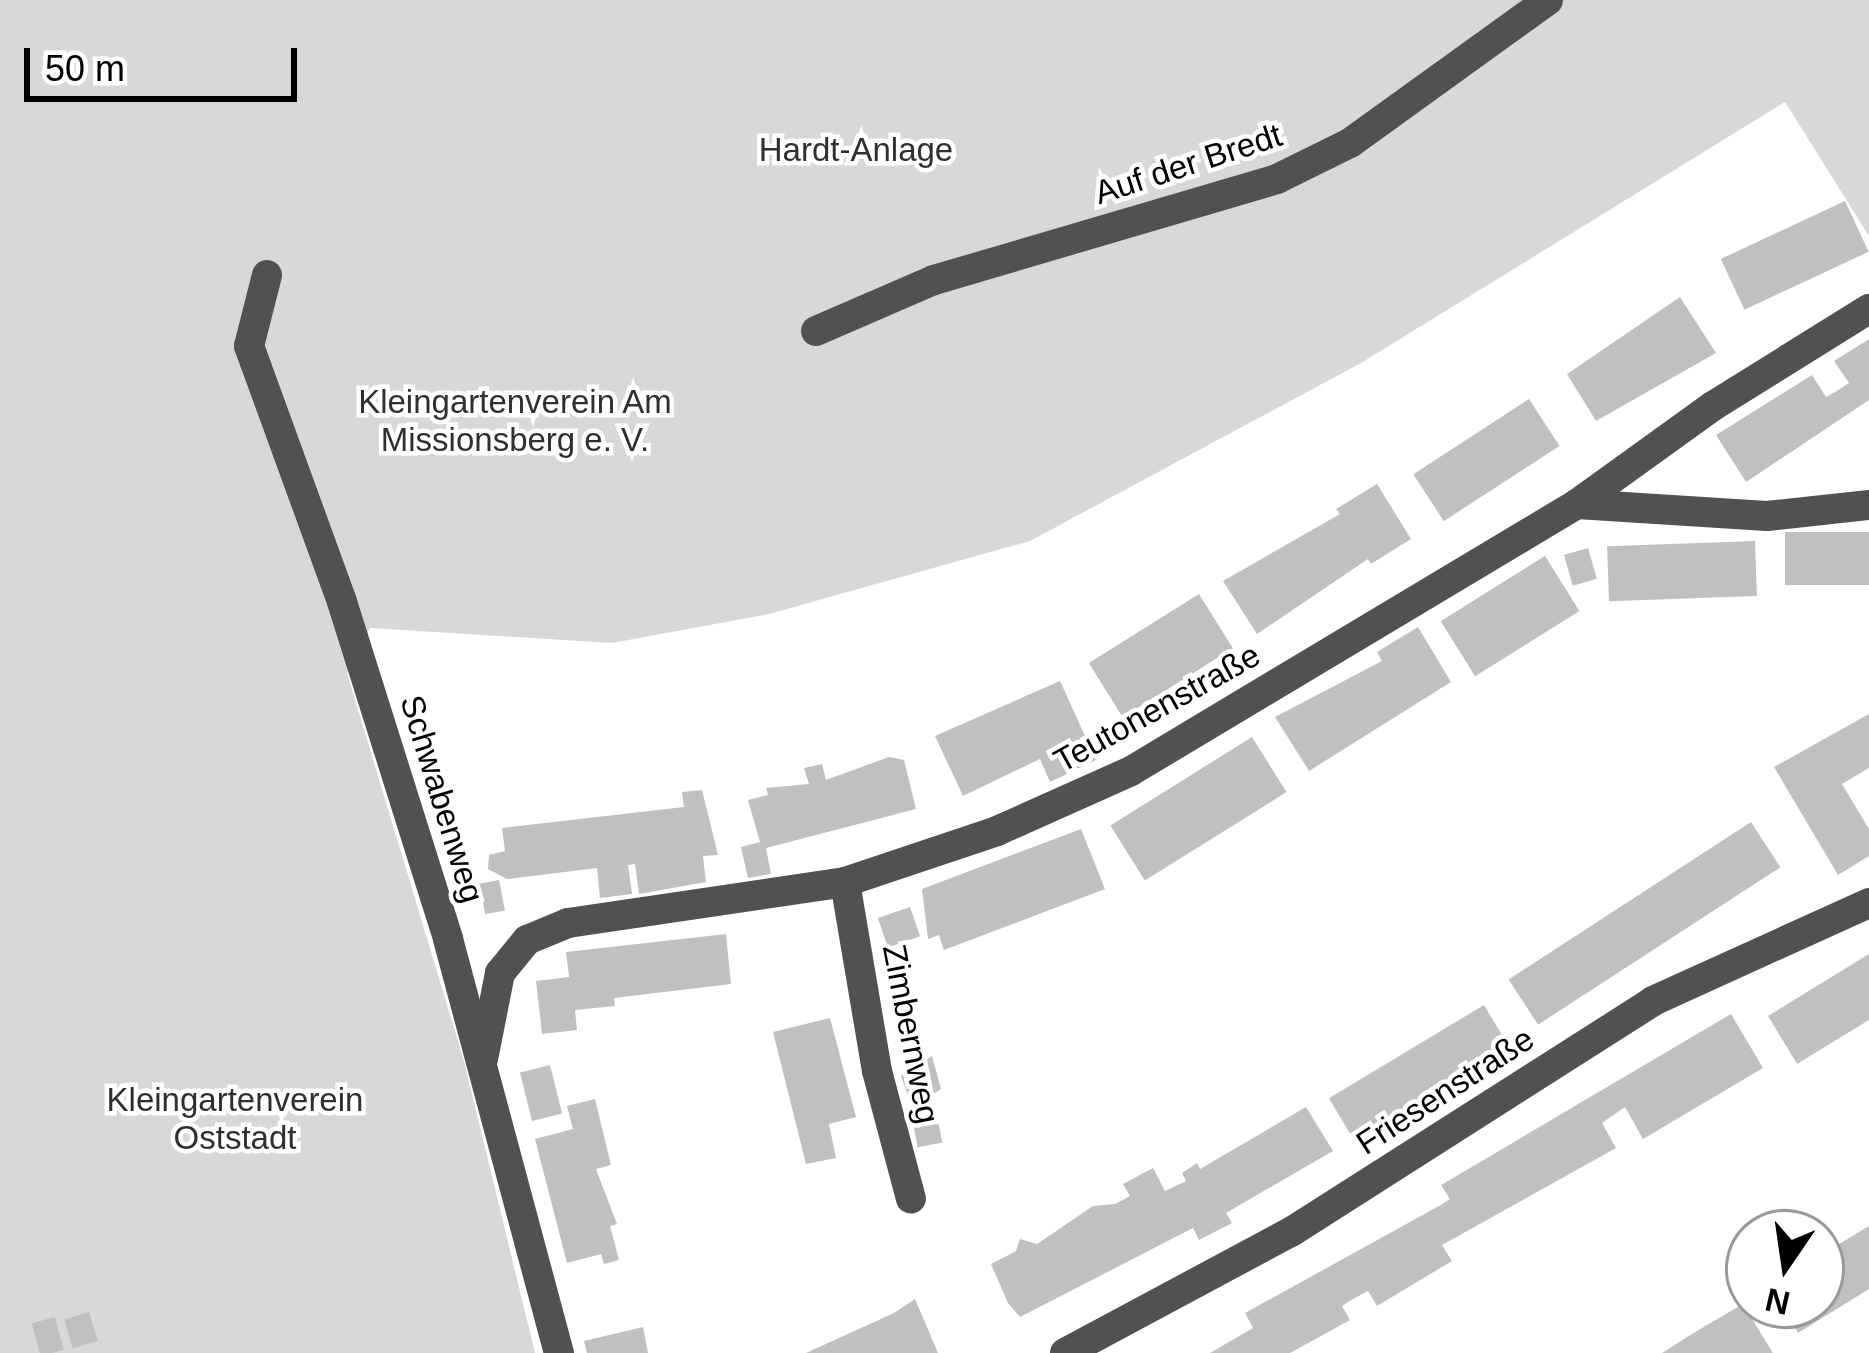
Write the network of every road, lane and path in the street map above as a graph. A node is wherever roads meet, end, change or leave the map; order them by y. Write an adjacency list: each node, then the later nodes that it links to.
1 (1548, 0): 4 (street, Auf der Bredt)
2 (267, 275): 9 (street, Schwabenweg)
3 (1869, 309): 5 (street, Teutonenstraße)
4 (816, 331)
5 (1577, 504): 6 (street); 7 (street, Teutonenstraße)
6 (1869, 505)
7 (845, 882): 9 (street, Teutonenstraße); 10 (street, Zimbernweg)
8 (1869, 903): 12 (street, Friesenstraße)
9 (483, 1059): 11 (street, Schwabenweg)
10 (911, 1199)
11 (559, 1353)
12 (1065, 1353)

